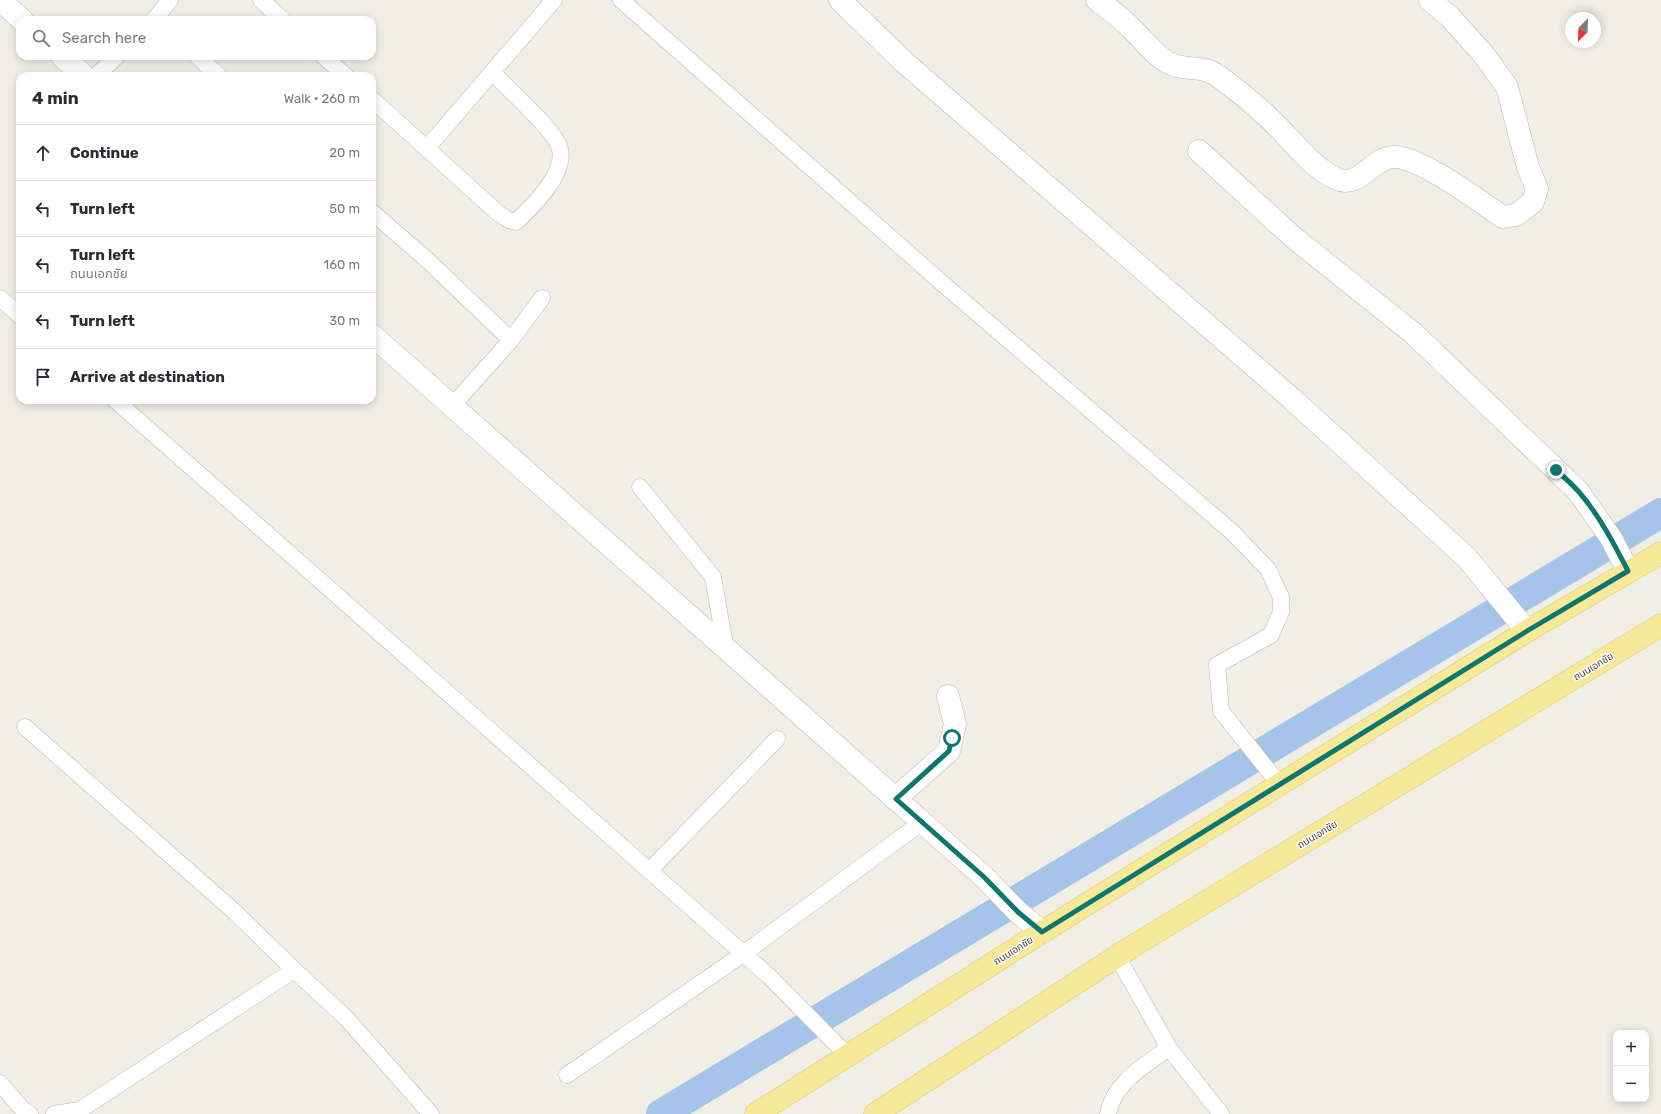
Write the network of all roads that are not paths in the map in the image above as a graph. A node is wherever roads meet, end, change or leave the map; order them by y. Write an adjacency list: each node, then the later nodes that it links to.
1 (0, 0): 9 (street)
2 (170, 0): 10 (lane)
3 (261, 0): 11 (lane)
4 (554, 0): 20 (lane)
5 (621, 0): 41 (lane)
6 (840, 0): 36 (street)
7 (1097, 0): 8 (street)
8 (1430, 0)
9 (18, 16)
10 (159, 16)
11 (279, 16)
12 (66, 60): 16 (street)
13 (113, 60): 17 (lane)
14 (201, 60): 18 (lane)
15 (328, 60): 19 (lane)
16 (80, 72)
17 (100, 72)
18 (215, 72)
19 (341, 72)
20 (492, 72): 22 (lane); 22 (lane)
21 (376, 103): 22 (lane)
22 (427, 148)
23 (1199, 151): 34 (street)
24 (376, 215): 29 (lane)
25 (0, 298): 27 (lane)
26 (542, 298): 29 (lane)
27 (16, 312)
28 (376, 339): 31 (street)
29 (511, 340): 31 (lane)
30 (120, 404): 44 (lane)
31 (452, 406): 37 (street)
32 (640, 487): 37 (lane)
33 (1661, 553): 34 (main road, ถนนเอกชัย)
34 (1628, 571): 36 (main road, ถนนเอกชัย)
35 (1661, 624): 47 (main road, ถนนเอกชัย)
36 (1527, 631): 41 (main road, ถนนเอกชัย)
37 (726, 651): 42 (street)
38 (948, 696): 42 (street)
39 (26, 727): 48 (lane)
40 (777, 739): 44 (lane)
41 (1275, 780): 45 (main road, ถนนเอกชัย)
42 (896, 799): 43 (street)
43 (922, 822): 45 (street); 46 (lane)
44 (649, 871): 46 (lane)
45 (1042, 932): 50 (main road, ถนนเอกชัย)
46 (743, 954): 50 (lane); 51 (lane)
47 (1117, 956): 49 (lane); 58 (main road, ถนนเอกชัย)
48 (294, 970): 53 (lane); 56 (lane)
49 (1169, 1048): 59 (lane); 60 (lane)
50 (847, 1055): 57 (main road, ถนนเอกชัย)
51 (567, 1075)
52 (0, 1083): 54 (lane)
53 (82, 1112): 55 (lane)
54 (30, 1114)
55 (54, 1114)
56 (431, 1114)
57 (756, 1114)
58 (875, 1114)
59 (1108, 1114)
60 (1221, 1114)

